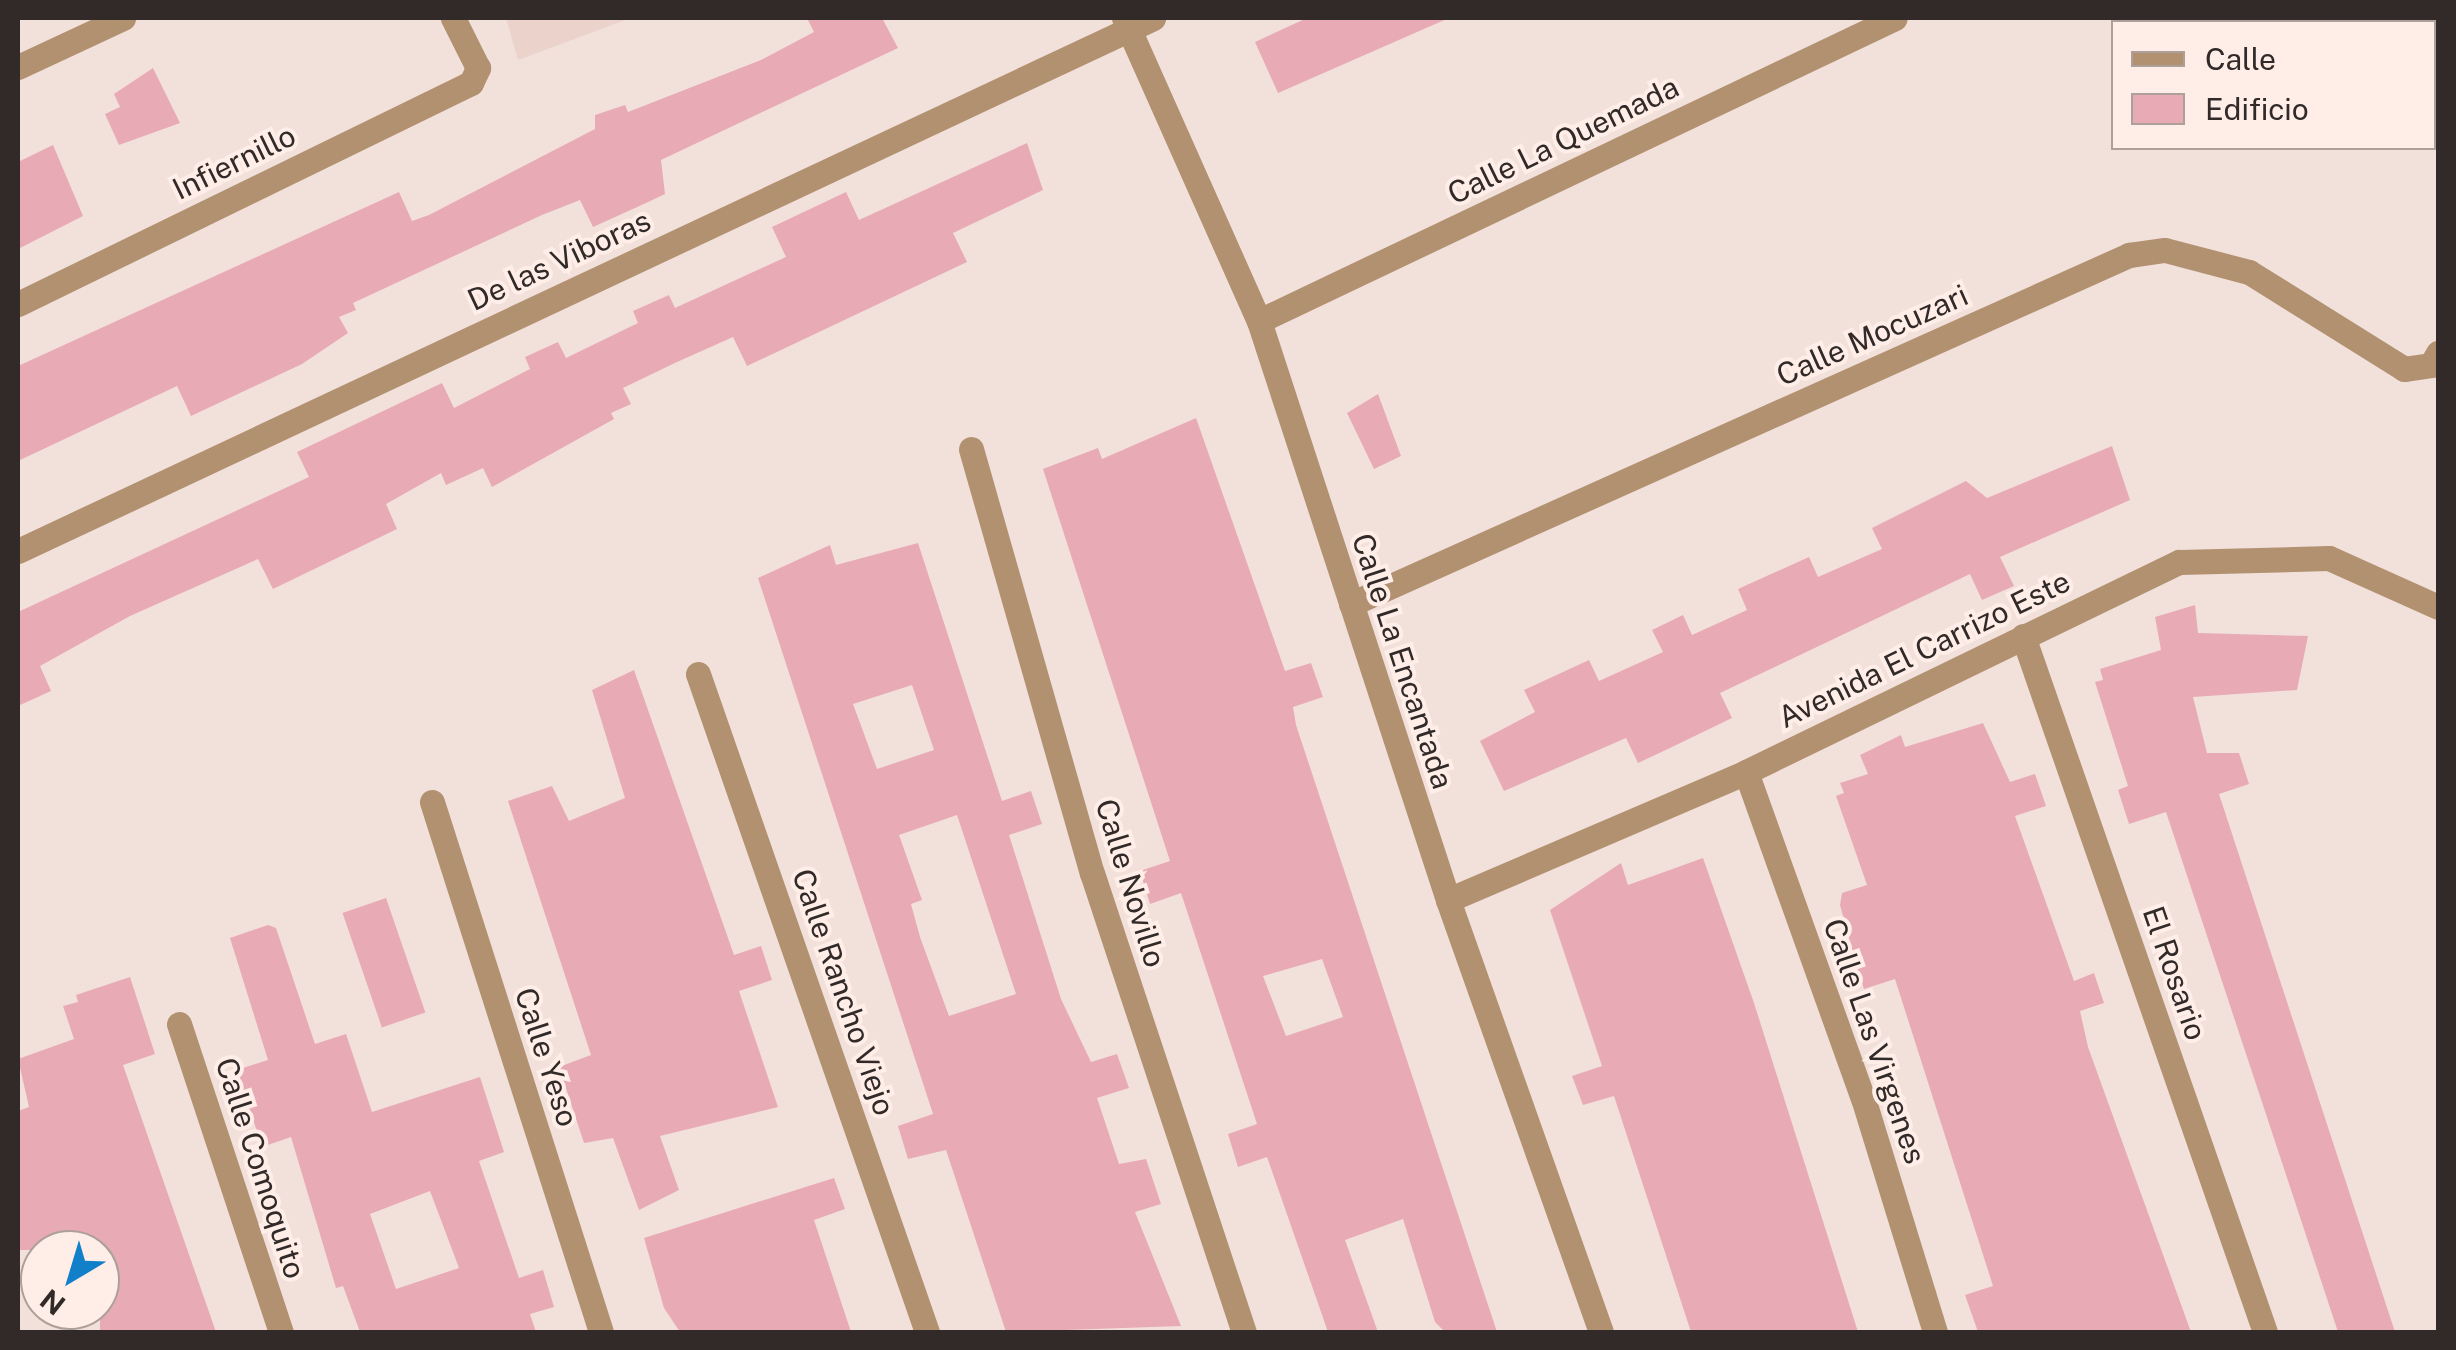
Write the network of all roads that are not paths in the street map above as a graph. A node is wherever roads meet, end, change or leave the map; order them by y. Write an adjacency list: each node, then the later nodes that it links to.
1 (123, 18): 6 (street)
2 (454, 18): 7 (street, Infiernillo)
3 (1153, 18): 5 (street, De las Viboras)
4 (1895, 18): 8 (street, Calle La Quemada)
5 (1126, 23): 8 (street, Calle La Encantada); 11 (street, De las Viboras)
6 (18, 67)
7 (18, 304)
8 (1259, 321): 12 (street, Calle La Encantada)
9 (2438, 354): 12 (street, Calle Mocuzari)
10 (972, 449): 23 (street, Calle Novillo)
11 (18, 551)
12 (1351, 604): 18 (street, Calle La Encantada)
13 (2438, 608): 14 (street, Avenida El Carrizo Este)
14 (2022, 636): 16 (street, Avenida El Carrizo Este); 26 (street, El Rosario)
15 (698, 674): 22 (street, Calle Rancho Viejo)
16 (1746, 772): 18 (street, Avenida El Carrizo Este); 25 (street, Calle Las Virgenes)
17 (432, 802): 21 (street, Calle Yeso)
18 (1448, 900): 24 (street, Calle La Encantada)
19 (179, 1024): 20 (street, Calle Comoquito)
20 (281, 1332)
21 (602, 1332)
22 (927, 1332)
23 (1244, 1332)
24 (1601, 1332)
25 (1935, 1332)
26 (2265, 1332)

